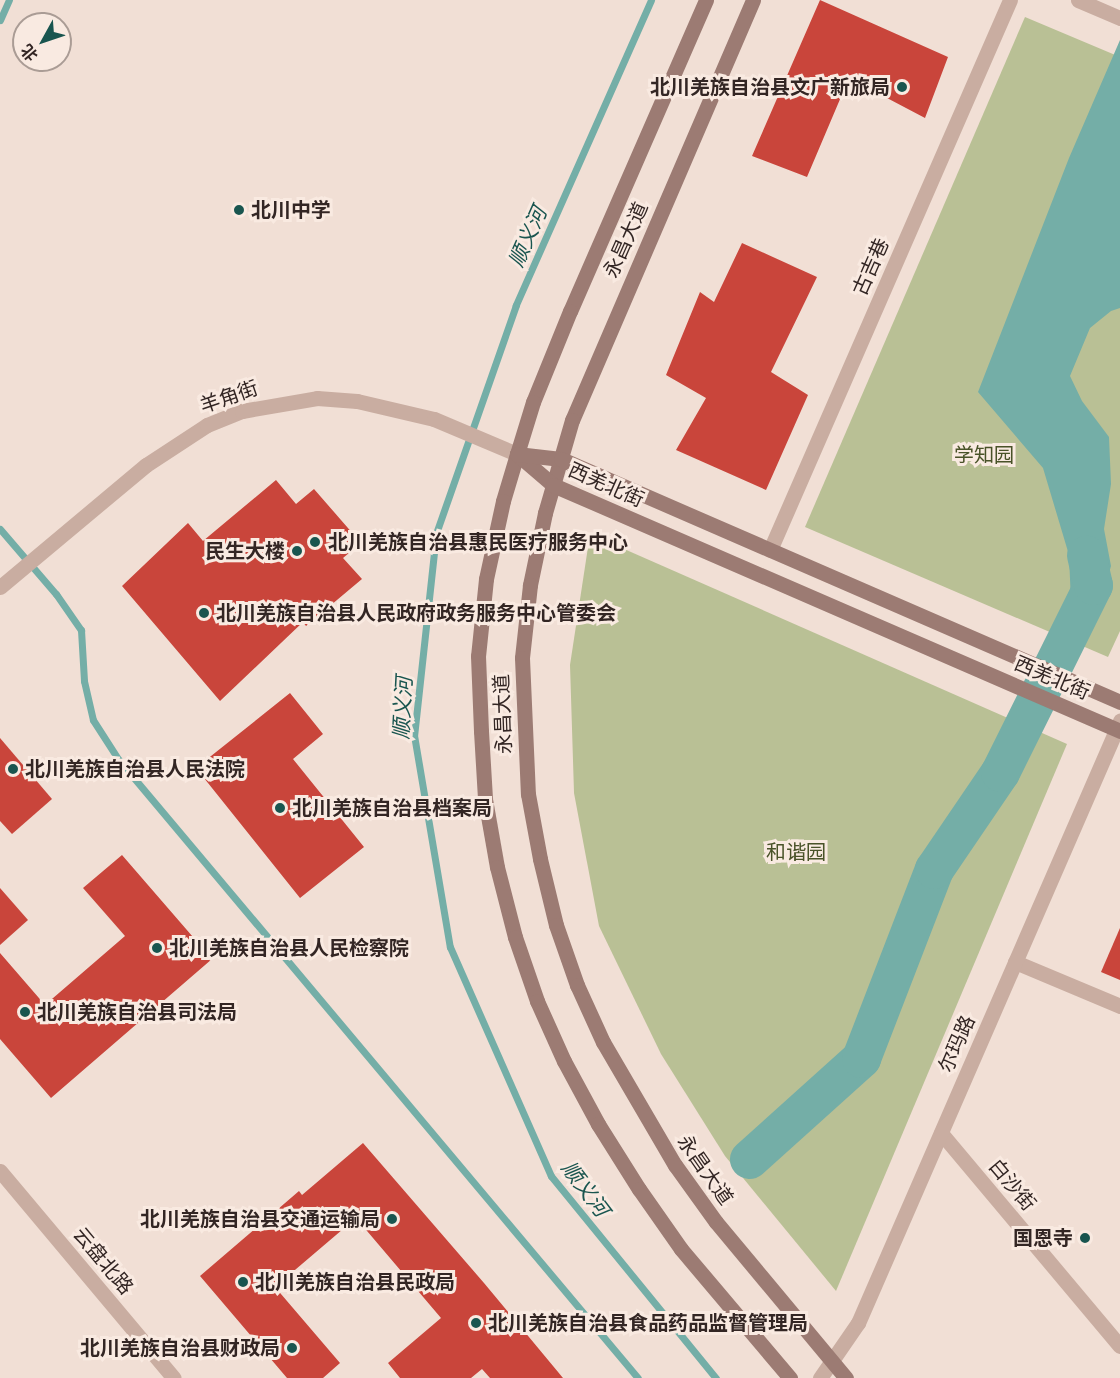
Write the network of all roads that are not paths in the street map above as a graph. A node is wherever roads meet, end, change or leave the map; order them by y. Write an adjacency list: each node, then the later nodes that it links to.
1 (706, 0): 6 (main road, 永昌大道)
2 (753, 0): 7 (main road, 永昌大道)
3 (1010, 0): 9 (street, 古吉巷)
4 (1078, 0): 5 (street)
5 (1120, 18)
6 (517, 454): 7 (main road, 西羌北街); 8 (main road, 西羌北街); 10 (street, 羊角街); 20 (main road, 永昌大道)
7 (561, 459): 8 (main road, 永昌大道); 9 (main road, 西羌北街)
8 (553, 485): 12 (main road, 西羌北街); 18 (main road, 永昌大道)
9 (770, 550): 11 (main road, 西羌北街)
10 (0, 587)
11 (1120, 702)
12 (1119, 727): 13 (street, 尔玛路)
13 (1015, 962): 14 (street); 15 (street, 尔玛路)
14 (1120, 1006)
15 (941, 1133): 17 (street, 白沙街); 18 (street, 尔玛路)
16 (0, 1171): 19 (street, 云盘北路)
17 (1120, 1346)
18 (832, 1361): 21 (street, 尔玛路); 22 (main road, 永昌大道)
19 (174, 1378)
20 (790, 1378)
21 (820, 1378)
22 (846, 1378)

